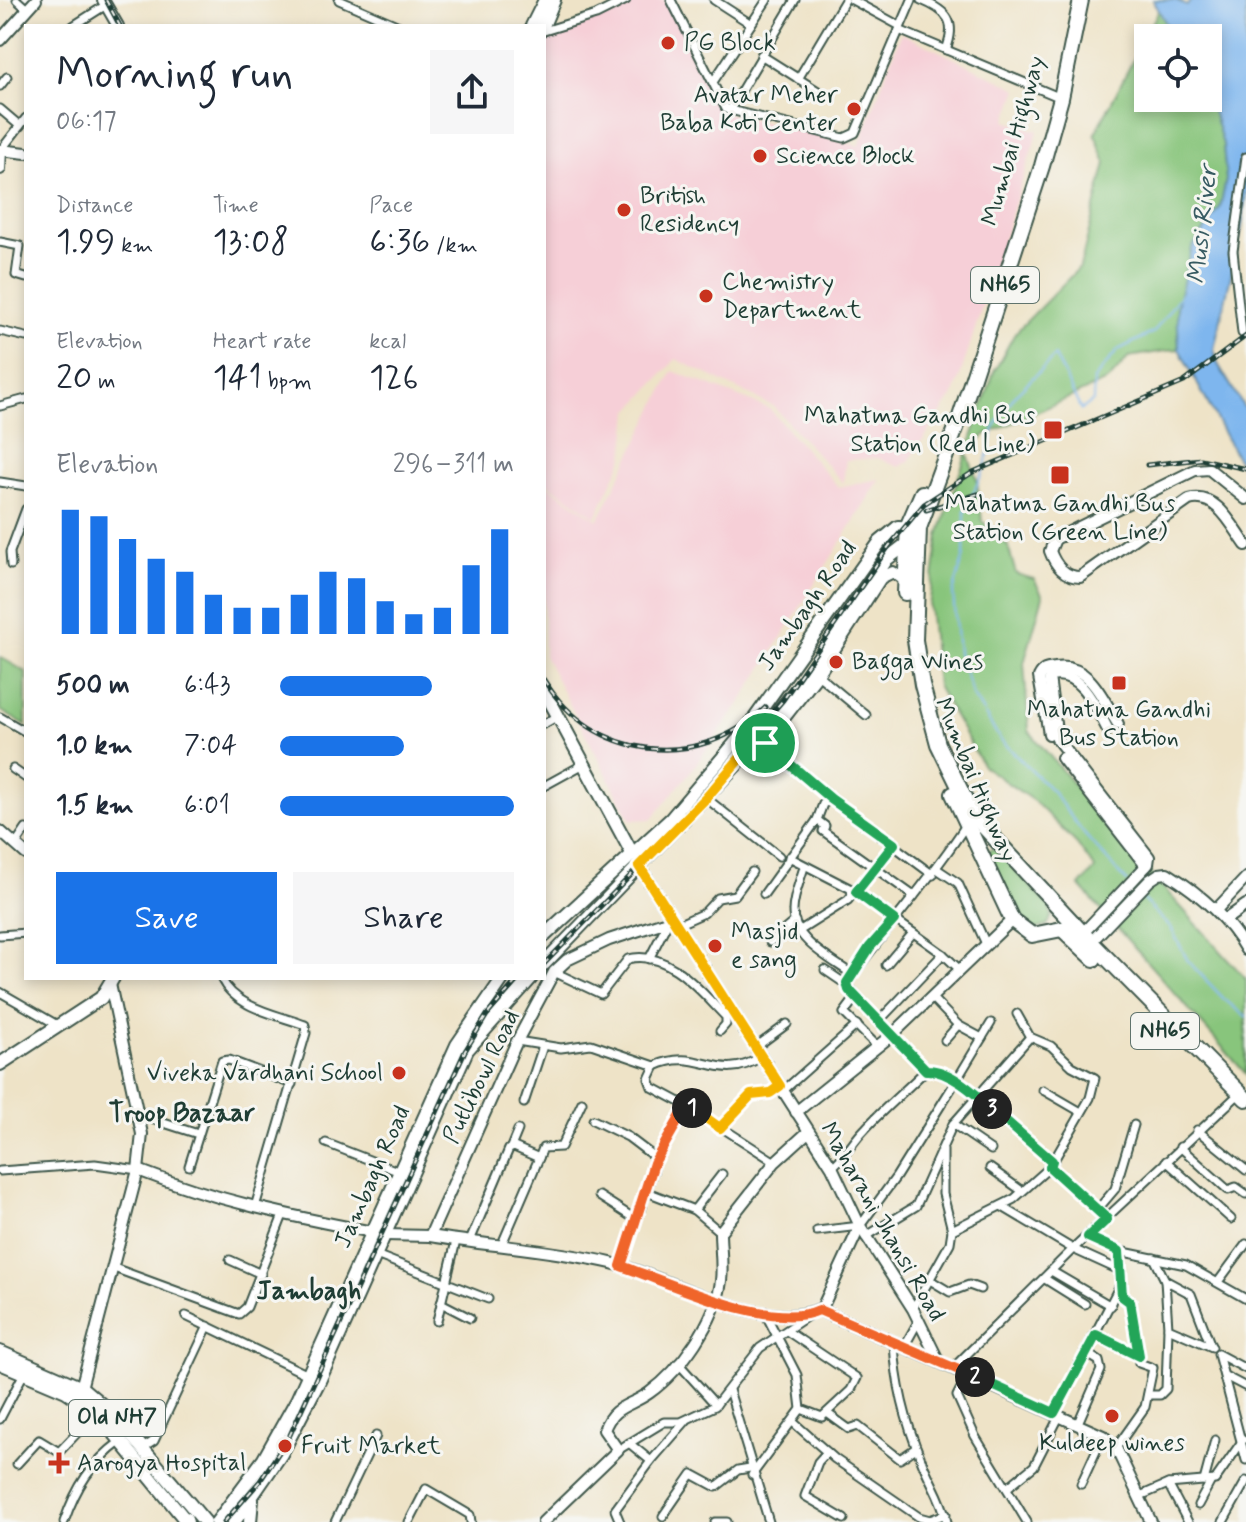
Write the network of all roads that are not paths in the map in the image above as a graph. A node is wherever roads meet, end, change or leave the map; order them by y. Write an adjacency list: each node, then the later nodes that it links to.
1 (17, 0): 19 (street)
2 (36, 0): 19 (street)
3 (339, 0): 23 (street)
4 (545, 0): 24 (main road)
5 (554, 0): 25 (main road)
6 (626, 0): 27 (street)
7 (671, 0): 34 (street)
8 (714, 0): 26 (street)
9 (767, 0): 26 (street)
10 (795, 0): 31 (street)
11 (845, 0): 33 (street)
12 (852, 0): 28 (street)
13 (912, 0): 28 (street)
14 (921, 0): 18 (street)
15 (1072, 0): 37 (highway, Mumbai Highway / NH65)
16 (1081, 0): 37 (highway, Mumbai Highway / NH65)
17 (104, 3): 21 (street); 22 (street)
18 (936, 3): 30 (street)
19 (27, 9): 20 (street)
20 (22, 23): 29 (street)
21 (76, 24)
22 (117, 24)
23 (394, 24)
24 (533, 24)
25 (545, 24)
26 (751, 24): 34 (street)
27 (546, 28)
28 (900, 28): 30 (street); 39 (street)
29 (0, 40)
30 (946, 50): 37 (street)
31 (761, 55): 33 (street); 39 (street)
32 (7, 77): 35 (street)
33 (798, 79): 36 (street)
34 (713, 82): 39 (street)
35 (0, 86)
36 (821, 93)
37 (1057, 97): 57 (highway, Mumbai Highway / NH65)
38 (0, 109): 41 (street)
39 (729, 111)
40 (24, 121): 41 (street)
41 (20, 126): 42 (street)
42 (1, 150): 43 (street); 45 (street)
43 (24, 153)
44 (1246, 157): 49 (street)
45 (0, 169)
46 (0, 242): 47 (street)
47 (24, 277)
48 (0, 331): 50 (street)
49 (1242, 333)
50 (24, 337)
51 (24, 400): 52 (street)
52 (0, 406)
53 (0, 482): 54 (street)
54 (24, 486)
55 (1246, 499): 58 (street)
56 (24, 514): 59 (street)
57 (913, 533): 60 (highway, Mumbai Highway / NH65); 70 (main road, Jambagh Road); 77 (highway, Mumbai Highway / NH65); 87 (main road, Jambagh Road)
58 (1246, 545)
59 (11, 565)
60 (905, 581): 61 (street); 77 (highway, Mumbai Highway / NH65)
61 (818, 675): 63 (street); 70 (street)
62 (546, 694): 64 (main road)
63 (866, 715)
64 (558, 716): 66 (street); 71 (main road)
65 (0, 717): 69 (street)
66 (546, 723)
67 (1118, 724): 90 (street)
68 (1108, 730): 90 (street)
69 (24, 731)
70 (761, 740): 75 (main road, Jambagh Road); 76 (street)
71 (585, 763): 74 (street); 87 (main road)
72 (13, 769): 73 (street)
73 (24, 777)
74 (546, 785)
75 (706, 798): 85 (street); 87 (main road, Jambagh Road)
76 (831, 799): 78 (street); 82 (street)
77 (972, 819): 92 (street); 99 (highway, Mumbai Highway / NH65); 101 (highway, Mumbai Highway / NH65)
78 (817, 820): 86 (street); 88 (street)
79 (0, 831): 83 (street)
80 (24, 832): 83 (street)
81 (24, 838): 83 (street)
82 (894, 844): 88 (street); 92 (street)
83 (16, 845): 84 (street)
84 (24, 852)
85 (779, 856)
86 (789, 857): 89 (street); 95 (street)
87 (636, 860): 103 (main road, Jambagh Road); 104 (street, Maharani Jhansi Road); 106 (main road)
88 (875, 866): 94 (street); 96 (street)
89 (804, 867): 94 (street); 105 (street)
90 (1143, 870): 109 (street)
91 (752, 872): 104 (street)
92 (935, 872): 96 (street); 115 (street)
93 (1246, 878): 98 (street)
94 (856, 892): 100 (street); 108 (street)
95 (764, 894)
96 (914, 896): 100 (street)
97 (1246, 905): 102 (street)
98 (1216, 910): 102 (street); 109 (street)
99 (1064, 911): 107 (highway); 109 (highway, Mumbai Highway / NH65)
100 (894, 920): 111 (street); 123 (street)
101 (1012, 920): 107 (highway); 115 (street)
102 (1225, 920): 116 (street)
103 (561, 921): 106 (main road); 112 (main road, Jambagh Road)
104 (673, 921): 118 (street); 120 (street, Putlibowl Road); 149 (street, Maharani Jhansi Road)
105 (795, 921): 108 (street); 114 (street)
106 (583, 923): 120 (main road)
107 (1062, 929): 158 (highway, Mumbai Highway / NH65)
108 (799, 931): 123 (street)
109 (1092, 932): 158 (highway, Mumbai Highway / NH65)
110 (24, 933): 113 (street)
111 (913, 933): 117 (street); 119 (street)
112 (546, 934)
113 (0, 935)
114 (770, 942)
115 (986, 944): 121 (street)
116 (1246, 950)
117 (943, 954): 121 (street); 134 (street)
118 (649, 959): 120 (street); 141 (street)
119 (886, 965)
120 (547, 967)
121 (959, 969): 132 (street)
122 (825, 970): 129 (street)
123 (853, 975): 129 (street)
124 (222, 980): 154 (street)
125 (502, 980): 140 (main road, Jambagh Road)
126 (529, 980): 140 (main road)
127 (542, 980): 146 (street, Putlibowl Road)
128 (111, 981): 139 (main road); 165 (street)
129 (847, 985): 131 (street)
130 (0, 992): 139 (street)
131 (856, 997): 134 (street); 137 (street)
132 (931, 997): 138 (street); 142 (street)
133 (1017, 1014): 143 (street)
134 (880, 1020): 142 (street)
135 (991, 1023): 144 (street)
136 (787, 1024): 149 (street)
137 (857, 1025): 148 (street); 155 (street)
138 (958, 1025): 144 (street); 145 (street)
139 (59, 1026): 150 (main road)
140 (472, 1031): 190 (main road, Jambagh Road); 208 (main road)
141 (720, 1031)
142 (893, 1034): 148 (street); 152 (street)
143 (1030, 1037): 157 (street); 164 (street)
144 (982, 1038): 153 (street)
145 (945, 1040)
146 (517, 1041): 147 (street); 209 (street, Putlibowl Road)
147 (543, 1046): 151 (street); 160 (street)
148 (878, 1047): 163 (street)
149 (759, 1052): 151 (street); 155 (street, Maharani Jhansi Road)
150 (0, 1064)
151 (655, 1066): 161 (street)
152 (926, 1070): 153 (street); 185 (street)
153 (956, 1081): 157 (street); 207 (street)
154 (292, 1084): 173 (street); 197 (street)
155 (781, 1089): 163 (street, Maharani Jhansi Road); 169 (street)
156 (1043, 1090): 164 (street)
157 (976, 1094): 167 (street); 183 (street)
158 (1240, 1097): 162 (highway, Mumbai Highway / NH65); 171 (street)
159 (582, 1102): 179 (street)
160 (524, 1103)
161 (687, 1105): 169 (street); 182 (street)
162 (1246, 1111)
163 (796, 1112): 172 (street, Maharani Jhansi Road)
164 (1081, 1112): 183 (street)
165 (139, 1115): 173 (street); 187 (street)
166 (593, 1120): 182 (street)
167 (953, 1124): 176 (street); 178 (street)
168 (1134, 1125): 198 (street)
169 (720, 1128): 181 (street)
170 (518, 1130): 175 (street)
171 (1197, 1130): 177 (street); 188 (street)
172 (808, 1132): 181 (street); 185 (street, Maharani Jhansi Road)
173 (198, 1134): 184 (street)
174 (326, 1143): 190 (street)
175 (511, 1147): 179 (street); 212 (street)
176 (943, 1147): 204 (street); 207 (street)
177 (1180, 1147): 180 (street); 194 (street)
178 (991, 1150)
179 (539, 1158): 213 (street)
180 (1166, 1161): 202 (street); 203 (street)
181 (775, 1162): 206 (street)
182 (654, 1163): 193 (street)
183 (1051, 1164): 192 (street); 198 (street)
184 (189, 1166)
185 (832, 1167): 207 (street, Maharani Jhansi Road)
186 (990, 1168): 192 (street)
187 (138, 1170): 189 (street); 197 (street); 221 (street)
188 (1246, 1170)
189 (0, 1171)
190 (400, 1172): 208 (main road, Jambagh Road)
191 (722, 1174): 199 (street)
192 (1022, 1191): 196 (street)
193 (647, 1192): 199 (street); 201 (street)
194 (1246, 1194)
195 (599, 1196): 201 (street)
196 (1001, 1206): 204 (street); 215 (street)
197 (255, 1207): 200 (street)
198 (1098, 1209): 202 (street)
199 (694, 1210): 206 (street)
200 (283, 1215): 208 (street); 224 (street)
201 (635, 1219): 220 (street)
202 (1107, 1219): 210 (street)
203 (1231, 1219)
204 (952, 1230): 226 (street)
205 (817, 1231): 207 (street)
206 (720, 1232): 233 (street)
207 (863, 1232): 238 (street, Maharani Jhansi Road); 239 (street)
208 (379, 1233): 209 (street); 217 (main road); 263 (main road, Jambagh Road)
209 (430, 1236): 211 (street)
210 (1088, 1237): 215 (street); 216 (street)
211 (456, 1241): 212 (street); 229 (street)
212 (470, 1241): 213 (street)
213 (502, 1244): 220 (street)
214 (1246, 1244): 228 (street)
215 (1073, 1249): 222 (street); 223 (street)
216 (1119, 1251): 218 (street); 222 (street)
217 (376, 1255): 229 (street); 298 (main road)
218 (1154, 1258): 227 (street); 228 (street)
219 (230, 1260): 224 (street)
220 (621, 1266): 233 (street)
221 (114, 1268): 224 (street); 267 (street)
222 (1119, 1270): 230 (street)
223 (1053, 1272): 225 (street); 237 (street)
224 (261, 1274)
225 (1045, 1279): 236 (street); 259 (street)
226 (930, 1280): 231 (street); 238 (street)
227 (1165, 1280): 246 (street); 251 (street)
228 (1218, 1282): 234 (street)
229 (445, 1284): 232 (street); 235 (street)
230 (1121, 1284): 237 (street); 255 (street)
231 (980, 1289)
232 (488, 1299)
233 (716, 1299): 240 (street); 258 (street)
234 (1246, 1299)
235 (441, 1303): 242 (street); 244 (street)
236 (1085, 1304)
237 (1111, 1306): 248 (street)
238 (913, 1309): 243 (street, Maharani Jhansi Road)
239 (816, 1311): 240 (street); 247 (street); 250 (street)
240 (765, 1313): 249 (street)
241 (186, 1316): 245 (street)
242 (470, 1318)
243 (919, 1320): 250 (street); 256 (street, Maharani Jhansi Road)
244 (437, 1321)
245 (208, 1326): 263 (street); 284 (street)
246 (1168, 1328): 251 (street); 268 (street)
247 (787, 1331): 249 (street); 272 (street)
248 (1096, 1335): 253 (street); 255 (street)
249 (775, 1338): 266 (street); 270 (street)
250 (899, 1345): 256 (street); 285 (street)
251 (1212, 1347): 254 (street)
252 (0, 1352): 267 (main road, Old NH7)
253 (1086, 1353): 273 (street); 277 (street)
254 (1218, 1354): 260 (street); 264 (street)
255 (1139, 1356): 268 (street)
256 (939, 1362): 259 (street, Maharani Jhansi Road)
257 (0, 1363): 261 (main road, Old NH7)
258 (678, 1363): 269 (street); 287 (street)
259 (953, 1368): 262 (street, Maharani Jhansi Road)
260 (1246, 1369)
261 (24, 1373): 267 (main road, Old NH7); 274 (street)
262 (968, 1374): 273 (street, Maharani Jhansi Road); 297 (street)
263 (308, 1375): 298 (main road, Jambagh Road)
264 (1225, 1376): 265 (street); 280 (street)
265 (1246, 1387)
266 (728, 1388): 269 (street); 292 (street)
267 (80, 1393): 271 (main road, Old NH7); 284 (main road, Old NH7)
268 (1148, 1395): 286 (street)
269 (716, 1405): 275 (street)
270 (801, 1409): 272 (street); 276 (street)
271 (97, 1412): 281 (main road, Old NH7); 291 (street)
272 (827, 1413): 285 (street)
273 (1057, 1414): 277 (street, Maharani Jhansi Road); 297 (street)
274 (0, 1419)
275 (688, 1419): 283 (street); 290 (street)
276 (794, 1423): 288 (street); 292 (street)
277 (1078, 1423): 279 (street, Maharani Jhansi Road)
278 (376, 1436): 310 (street)
279 (1103, 1436): 286 (street, Maharani Jhansi Road); 295 (street)
280 (1245, 1437): 289 (street); 293 (street)
281 (123, 1440): 304 (main road, Old NH7); 305 (street)
282 (1215, 1440): 293 (street)
283 (629, 1443): 287 (street); 290 (street)
284 (143, 1448): 306 (main road, Old NH7)
285 (916, 1448): 302 (street)
286 (1116, 1448): 299 (street, Maharani Jhansi Road)
287 (618, 1450): 313 (street)
288 (827, 1452): 302 (street); 303 (street)
289 (1246, 1460)
290 (651, 1461): 314 (street)
291 (17, 1464)
292 (751, 1472): 301 (street); 317 (street)
293 (1208, 1481): 296 (street); 300 (street)
294 (1246, 1481): 321 (street)
295 (1081, 1484)
296 (1168, 1484): 299 (street); 320 (street)
297 (1007, 1488): 318 (street)
298 (252, 1490): 307 (main road, Jambagh Road); 308 (main road); 309 (main road)
299 (1140, 1496): 319 (street, Maharani Jhansi Road)
300 (1198, 1505)
301 (663, 1516)
302 (946, 1518)
303 (844, 1519)
304 (186, 1521)
305 (64, 1522)
306 (205, 1522)
307 (217, 1522)
308 (234, 1522)
309 (250, 1522)
310 (335, 1522)
311 (409, 1522): 312 (street)
312 (471, 1522)
313 (543, 1522)
314 (620, 1522)
315 (715, 1522): 316 (street)
316 (727, 1522)
317 (769, 1522)
318 (1027, 1522)
319 (1151, 1522)
320 (1188, 1522)
321 (1223, 1522)

